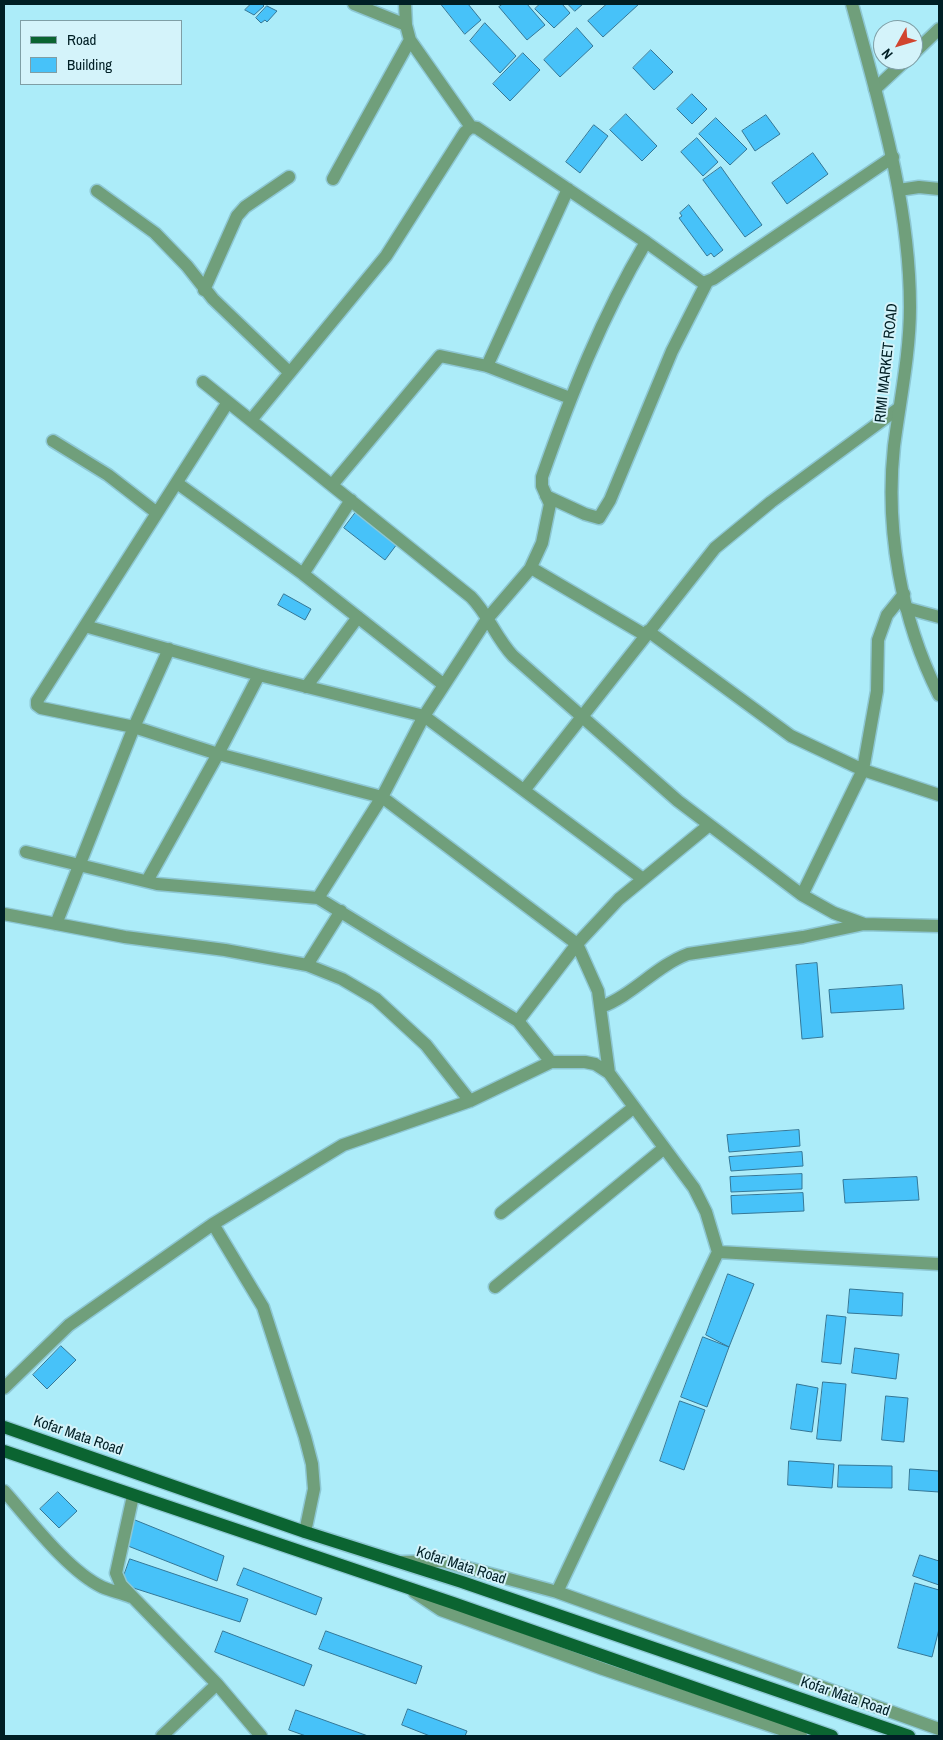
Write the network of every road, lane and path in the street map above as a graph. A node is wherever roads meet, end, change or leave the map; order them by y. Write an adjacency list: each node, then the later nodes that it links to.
1 (354, 4): 4 (street)
2 (405, 4): 4 (street)
3 (852, 4): 9 (street, RIMI MARKET ROAD)
4 (406, 25): 6 (street)
5 (939, 29): 7 (street)
6 (410, 40): 10 (street); 13 (street)
7 (923, 44)
8 (895, 70): 9 (street)
9 (875, 89): 11 (street, RIMI MARKET ROAD)
10 (471, 126): 14 (street); 22 (street)
11 (892, 157): 16 (street, RIMI MARKET ROAD); 19 (street)
12 (289, 177): 20 (street)
13 (333, 180)
14 (568, 189): 18 (street); 21 (street)
15 (939, 189): 16 (street)
16 (899, 190): 26 (street, RIMI MARKET ROAD)
17 (97, 191): 20 (street)
18 (646, 242): 19 (street); 24 (street)
19 (707, 282): 31 (street)
20 (204, 290): 22 (street)
21 (487, 366): 24 (street); 30 (street)
22 (289, 372): 27 (street)
23 (204, 382): 25 (street)
24 (570, 398): 31 (street)
25 (228, 402): 27 (street); 29 (street)
26 (899, 408): 36 (street, RIMI MARKET ROAD); 42 (street)
27 (251, 420): 30 (street)
28 (53, 441): 33 (street)
29 (177, 483): 33 (street); 35 (street)
30 (332, 485): 32 (street)
31 (546, 496): 34 (street)
32 (351, 500): 35 (street); 40 (street)
33 (157, 513): 41 (street)
34 (530, 569): 40 (street); 42 (street)
35 (303, 574): 38 (street)
36 (904, 594): 37 (street, RIMI MARKET ROAD); 52 (street)
37 (906, 608): 39 (street); 47 (street, RIMI MARKET ROAD)
38 (358, 617): 45 (street); 46 (street)
39 (939, 617)
40 (487, 619): 45 (street); 49 (street)
41 (85, 626): 43 (street); 50 (street)
42 (646, 633): 49 (street); 52 (street)
43 (169, 649): 44 (street); 50 (street)
44 (258, 675): 46 (street); 51 (street)
45 (444, 685): 48 (street)
46 (306, 687): 48 (street)
47 (939, 695)
48 (424, 716): 53 (street); 55 (street)
49 (581, 716): 53 (street); 56 (street)
50 (134, 727): 51 (street); 58 (street)
51 (218, 754): 55 (street); 60 (street)
52 (862, 770): 54 (street); 61 (street)
53 (525, 789): 59 (street)
54 (939, 795)
55 (382, 798): 62 (street); 68 (street)
56 (708, 826): 59 (street); 61 (street)
57 (26, 852): 58 (street)
58 (79, 864): 60 (street); 65 (street)
59 (643, 879): 68 (street)
60 (147, 881): 62 (street)
61 (802, 895): 66 (street)
62 (318, 898): 63 (street)
63 (340, 911): 69 (street); 71 (street)
64 (4, 914): 65 (street)
65 (56, 924): 69 (street)
66 (864, 924): 67 (street); 70 (street)
67 (939, 926)
68 (577, 944): 70 (street); 71 (street)
69 (307, 964): 74 (street)
70 (601, 1007): 73 (street)
71 (518, 1021): 72 (street)
72 (551, 1062): 73 (street); 74 (street)
73 (609, 1073): 75 (street)
74 (470, 1101): 78 (street)
75 (633, 1108): 76 (street); 77 (street)
76 (663, 1149): 79 (street); 81 (street)
77 (501, 1213)
78 (213, 1224): 82 (street); 89 (street)
79 (718, 1252): 80 (street); 92 (street)
80 (939, 1264)
81 (495, 1287)
82 (4, 1388)
83 (4, 1427): 86 (main road, Kofar Mata Road)
84 (4, 1451): 87 (main road)
85 (4, 1490): 93 (street)
86 (201, 1495): 88 (main road); 89 (main road, Kofar Mata Road)
87 (132, 1496): 88 (main road); 93 (street)
88 (192, 1516): 91 (main road)
89 (305, 1532): 90 (main road, Kofar Mata Road)
90 (397, 1563): 92 (street); 100 (main road, Kofar Mata Road)
91 (405, 1587): 98 (street); 99 (main road)
92 (557, 1592): 95 (street)
93 (131, 1597): 94 (street)
94 (217, 1684): 96 (street); 97 (street)
95 (939, 1729)
96 (162, 1736)
97 (262, 1736)
98 (802, 1736)
99 (832, 1736)
100 (909, 1736)

